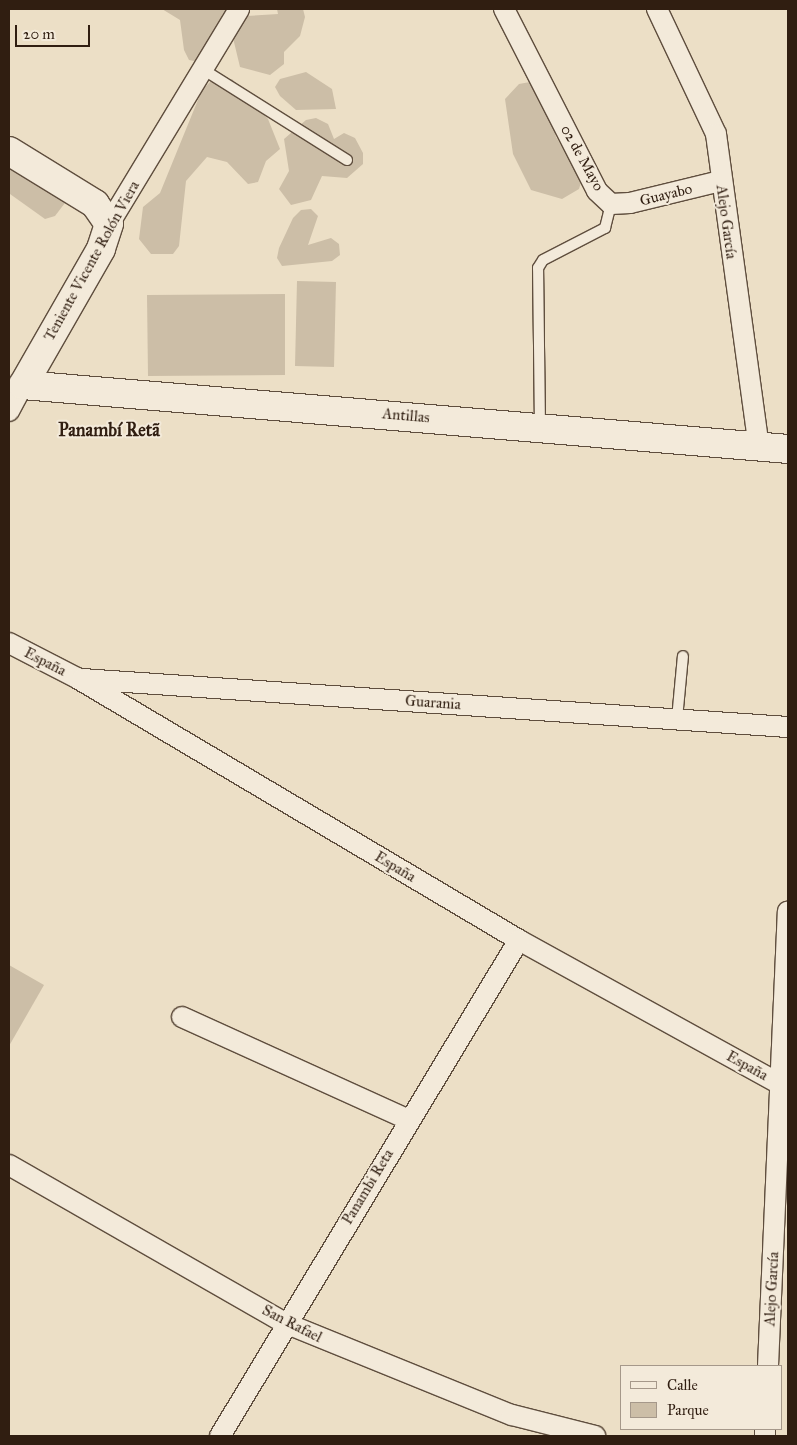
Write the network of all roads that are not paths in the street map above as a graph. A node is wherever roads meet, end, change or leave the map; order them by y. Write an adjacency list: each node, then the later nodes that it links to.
1 (239, 9): 4 (street, Teniente Vicente Rolón Viera)
2 (504, 9): 8 (street, 02 de Mayo)
3 (657, 9): 7 (street, Alejo García)
4 (204, 70): 6 (lane); 9 (street, Teniente Vicente Rolón Viera)
5 (9, 151): 9 (street)
6 (347, 160)
7 (720, 181): 8 (street, Guayabo); 13 (street, Alejo García)
8 (611, 204): 12 (lane, 02 de Mayo)
9 (109, 224): 10 (street, Teniente Vicente Rolón Viera)
10 (24, 385): 11 (street, Teniente Vicente Rolón Viera); 12 (street, Antillas)
11 (9, 411)
12 (540, 428): 13 (street, Antillas)
13 (759, 447): 14 (street, Antillas)
14 (788, 449)
15 (9, 643): 17 (street, España)
16 (683, 656): 18 (lane)
17 (77, 678): 18 (street, Guarania); 21 (street, España)
18 (676, 719): 19 (street, Guarania)
19 (788, 727)
20 (788, 911): 23 (street, Alejo García)
21 (518, 940): 23 (street, España); 24 (street, Panambi Reta)
22 (182, 1017): 24 (street)
23 (783, 1086): 27 (street, Alejo García)
24 (409, 1120): 26 (street, Panambi Reta)
25 (9, 1164): 26 (street, San Rafael)
26 (285, 1323): 28 (street, Panambi Reta); 29 (street, San Rafael)
27 (768, 1365)
28 (220, 1436)
29 (595, 1436)

